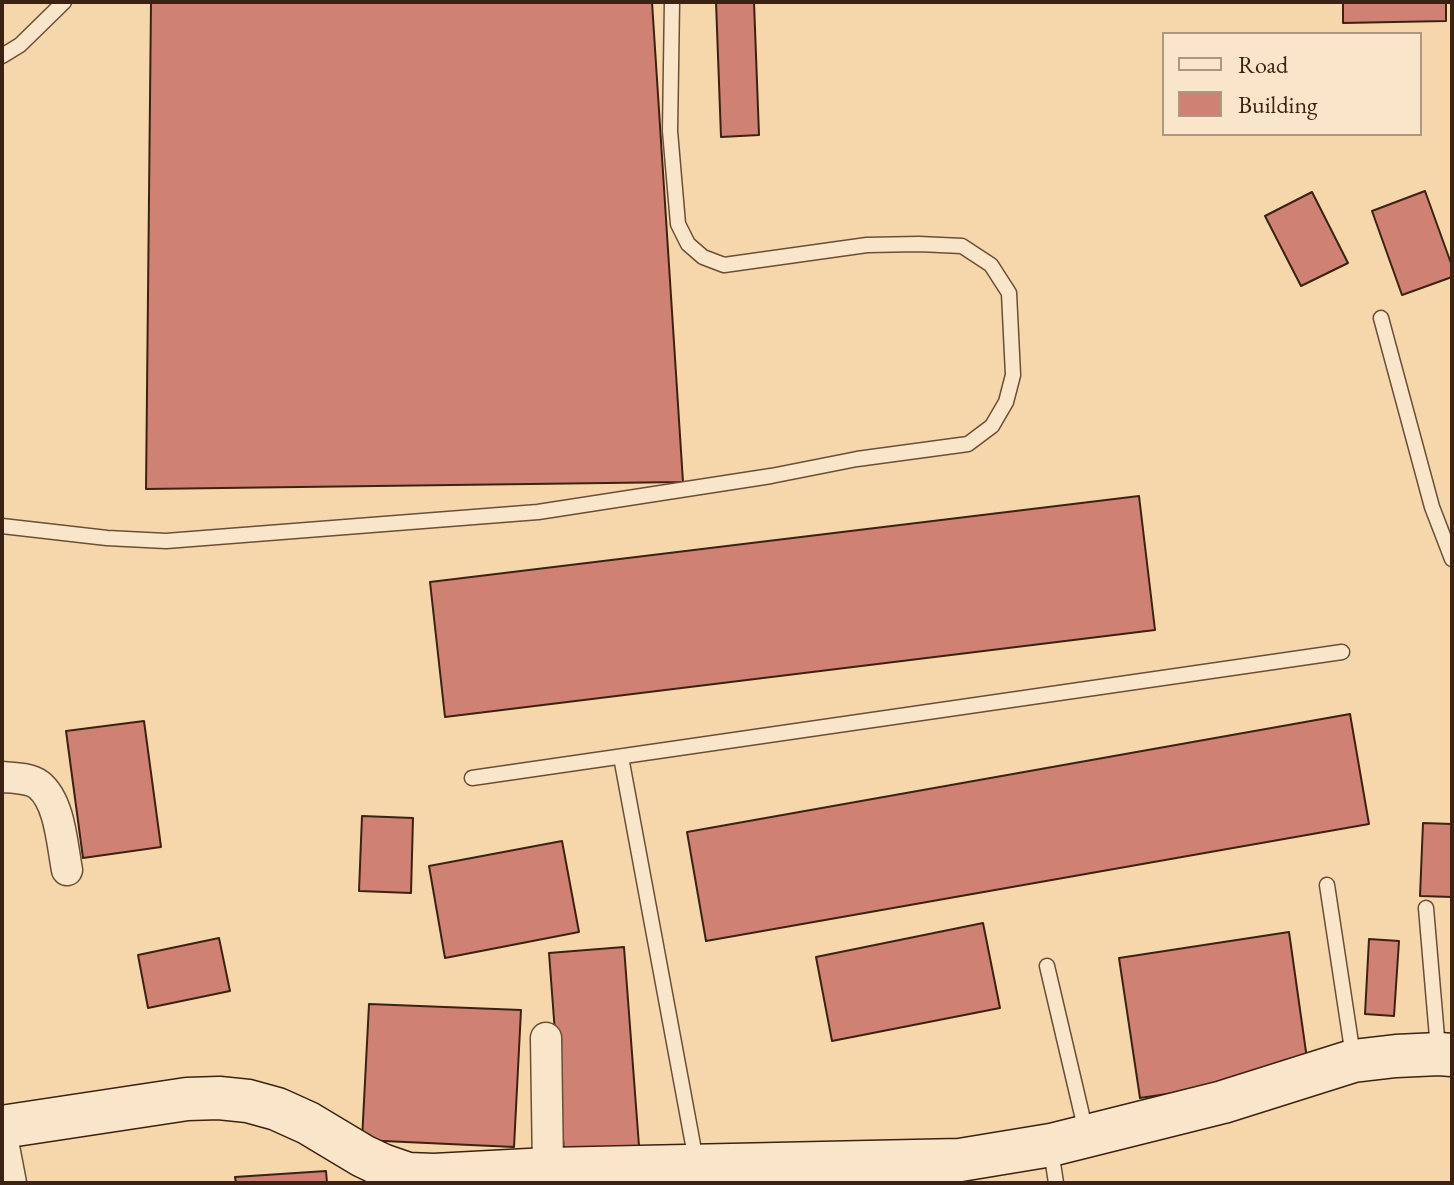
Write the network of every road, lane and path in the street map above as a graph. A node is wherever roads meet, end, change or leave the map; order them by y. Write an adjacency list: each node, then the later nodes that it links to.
1 (64, 2): 3 (lane)
2 (672, 2): 5 (lane)
3 (2, 56)
4 (1381, 318): 6 (lane)
5 (2, 526)
6 (1452, 559)
7 (1342, 652): 8 (lane)
8 (621, 757): 10 (lane); 21 (lane)
9 (2, 777): 11 (street)
10 (472, 778)
11 (67, 870)
12 (1327, 885): 17 (lane)
13 (1426, 908): 16 (lane)
14 (1047, 966): 20 (lane)
15 (546, 1038): 23 (street)
16 (1445, 1054): 17 (street)
17 (1353, 1061): 20 (street)
18 (2, 1127): 23 (street)
19 (2, 1136): 24 (street)
20 (1065, 1155): 22 (street)
21 (696, 1165): 22 (street); 23 (street)
22 (962, 1171)
23 (559, 1174)
24 (11, 1183)

